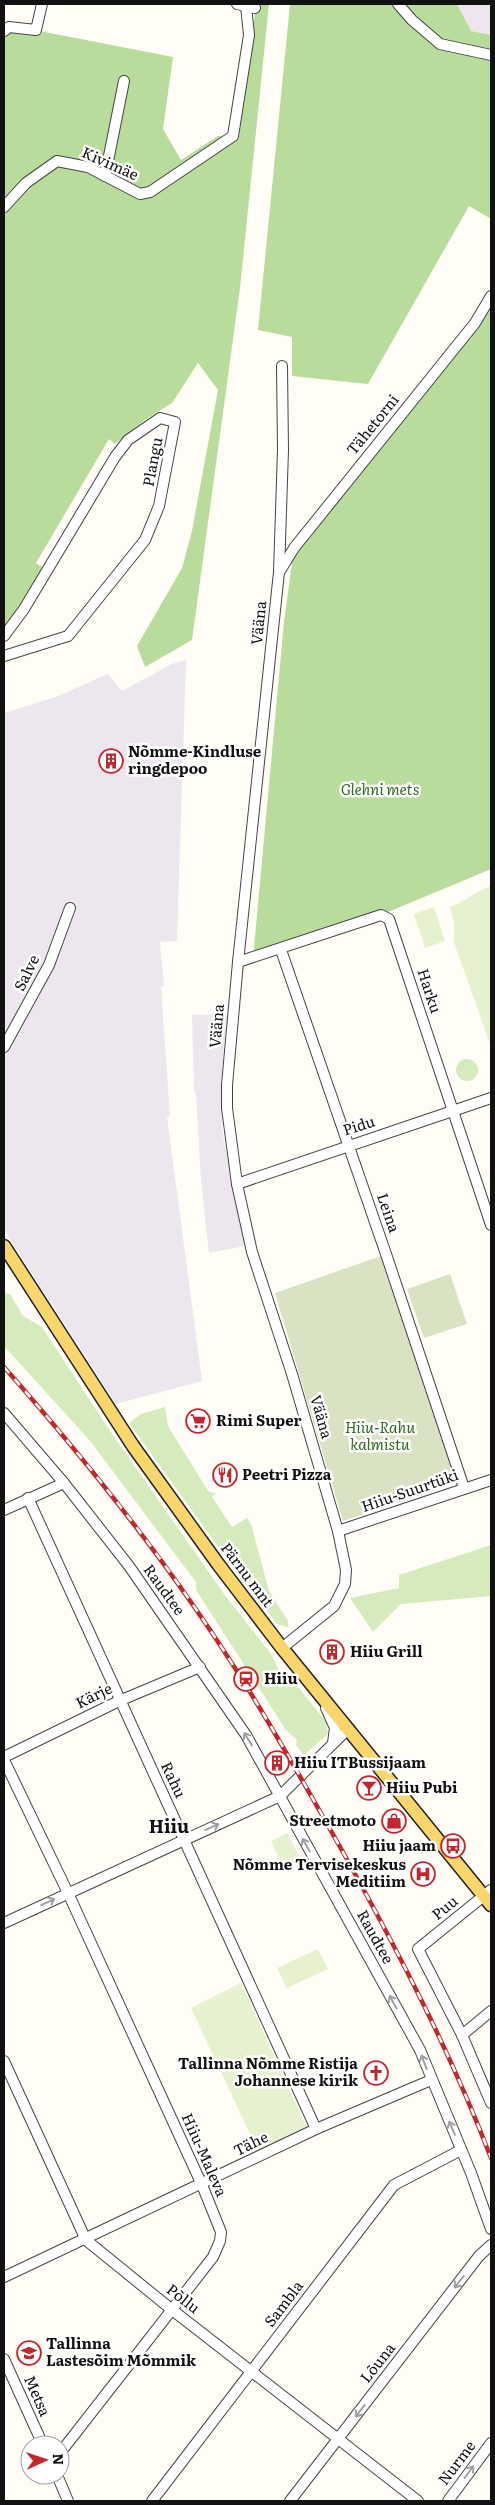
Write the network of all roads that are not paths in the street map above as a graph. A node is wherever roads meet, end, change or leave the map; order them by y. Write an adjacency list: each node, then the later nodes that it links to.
1 (42, 4): 4 (street)
2 (398, 4): 5 (street)
3 (246, 6): 7 (street, Kivimäe)
4 (4, 31)
5 (491, 55)
6 (124, 81): 7 (street)
7 (105, 176): 8 (street, Kivimäe)
8 (4, 207)
9 (491, 296): 11 (street, Tähetorni)
10 (282, 366): 11 (street, Vääna)
11 (279, 572): 16 (street, Vääna)
12 (4, 636): 13 (street, Plangu)
13 (4, 656)
14 (70, 908): 17 (street, Salve)
15 (281, 950): 16 (street, Harku); 19 (street, Harku); 20 (street, Leina)
16 (238, 962): 21 (street, Vääna)
17 (4, 1047)
18 (491, 1098): 19 (street, Pidu)
19 (454, 1111): 20 (street, Pidu); 22 (street, Harku)
20 (349, 1145): 21 (street, Pidu); 27 (street, Leina)
21 (237, 1184): 30 (street, Vääna)
22 (491, 1225)
23 (4, 1246): 31 (main road, Pärnu mnt)
24 (4, 1413): 26 (street, Raudtee)
25 (491, 1480): 27 (street, Hiiu-Suurtüki)
26 (64, 1483): 28 (street); 32 (street, Raudtee)
27 (464, 1488): 30 (street, Hiiu-Suurtüki)
28 (28, 1498): 29 (street); 34 (street, Rahu)
29 (4, 1510)
30 (338, 1531): 31 (street, Vääna)
31 (282, 1648): 33 (main road, Pärnu mnt)
32 (200, 1667): 34 (street, Kärje); 38 (street, Raudtee, one-way to 32)
33 (323, 1697): 35 (main road, Pärnu mnt); 36 (street)
34 (119, 1701): 37 (street, Kärje); 39 (street, Rahu)
35 (348, 1728): 36 (street); 41 (main road, Pärnu mnt)
36 (332, 1744): 38 (street)
37 (4, 1758): 40 (street, Hiiu-Maleva)
38 (280, 1796): 39 (street, one-way to 38); 46 (street, Raudtee, one-way to 38)
39 (184, 1839): 40 (street); 48 (street, Rahu)
40 (68, 1893): 42 (street, one-way to 40); 50 (street, Hiiu-Maleva)
41 (489, 1897): 44 (street, Puu)
42 (4, 1923)
43 (491, 2011): 44 (street)
44 (462, 2035): 47 (street)
45 (4, 2061): 52 (street, Põllu)
46 (431, 2080): 48 (street, Tähe); 49 (street, Raudtee, one-way to 46)
47 (491, 2102)
48 (316, 2129): 50 (street, Tähe)
49 (460, 2150): 51 (street, Raudtee); 57 (street, Sambla)
50 (202, 2185): 52 (street, Tähe); 55 (street, Hiiu-Maleva)
51 (491, 2229)
52 (86, 2240): 54 (street, Tähe); 55 (street, Põllu)
53 (491, 2245): 59 (street, Lõuna, one-way to 59)
54 (4, 2277)
55 (171, 2309): 57 (street, Põllu); 60 (street, Hiiu-Maleva)
56 (4, 2359): 58 (street, Metsa)
57 (252, 2370): 59 (street, Põllu); 64 (street, Sambla)
58 (38, 2435)
59 (338, 2440): 65 (street, Lõuna); 66 (street, Põllu)
60 (70, 2441)
61 (491, 2443): 67 (street, Nurme, one-way to 61)
62 (61, 2485): 63 (street)
63 (68, 2501)
64 (152, 2501)
65 (290, 2501)
66 (418, 2501)
67 (448, 2501)

